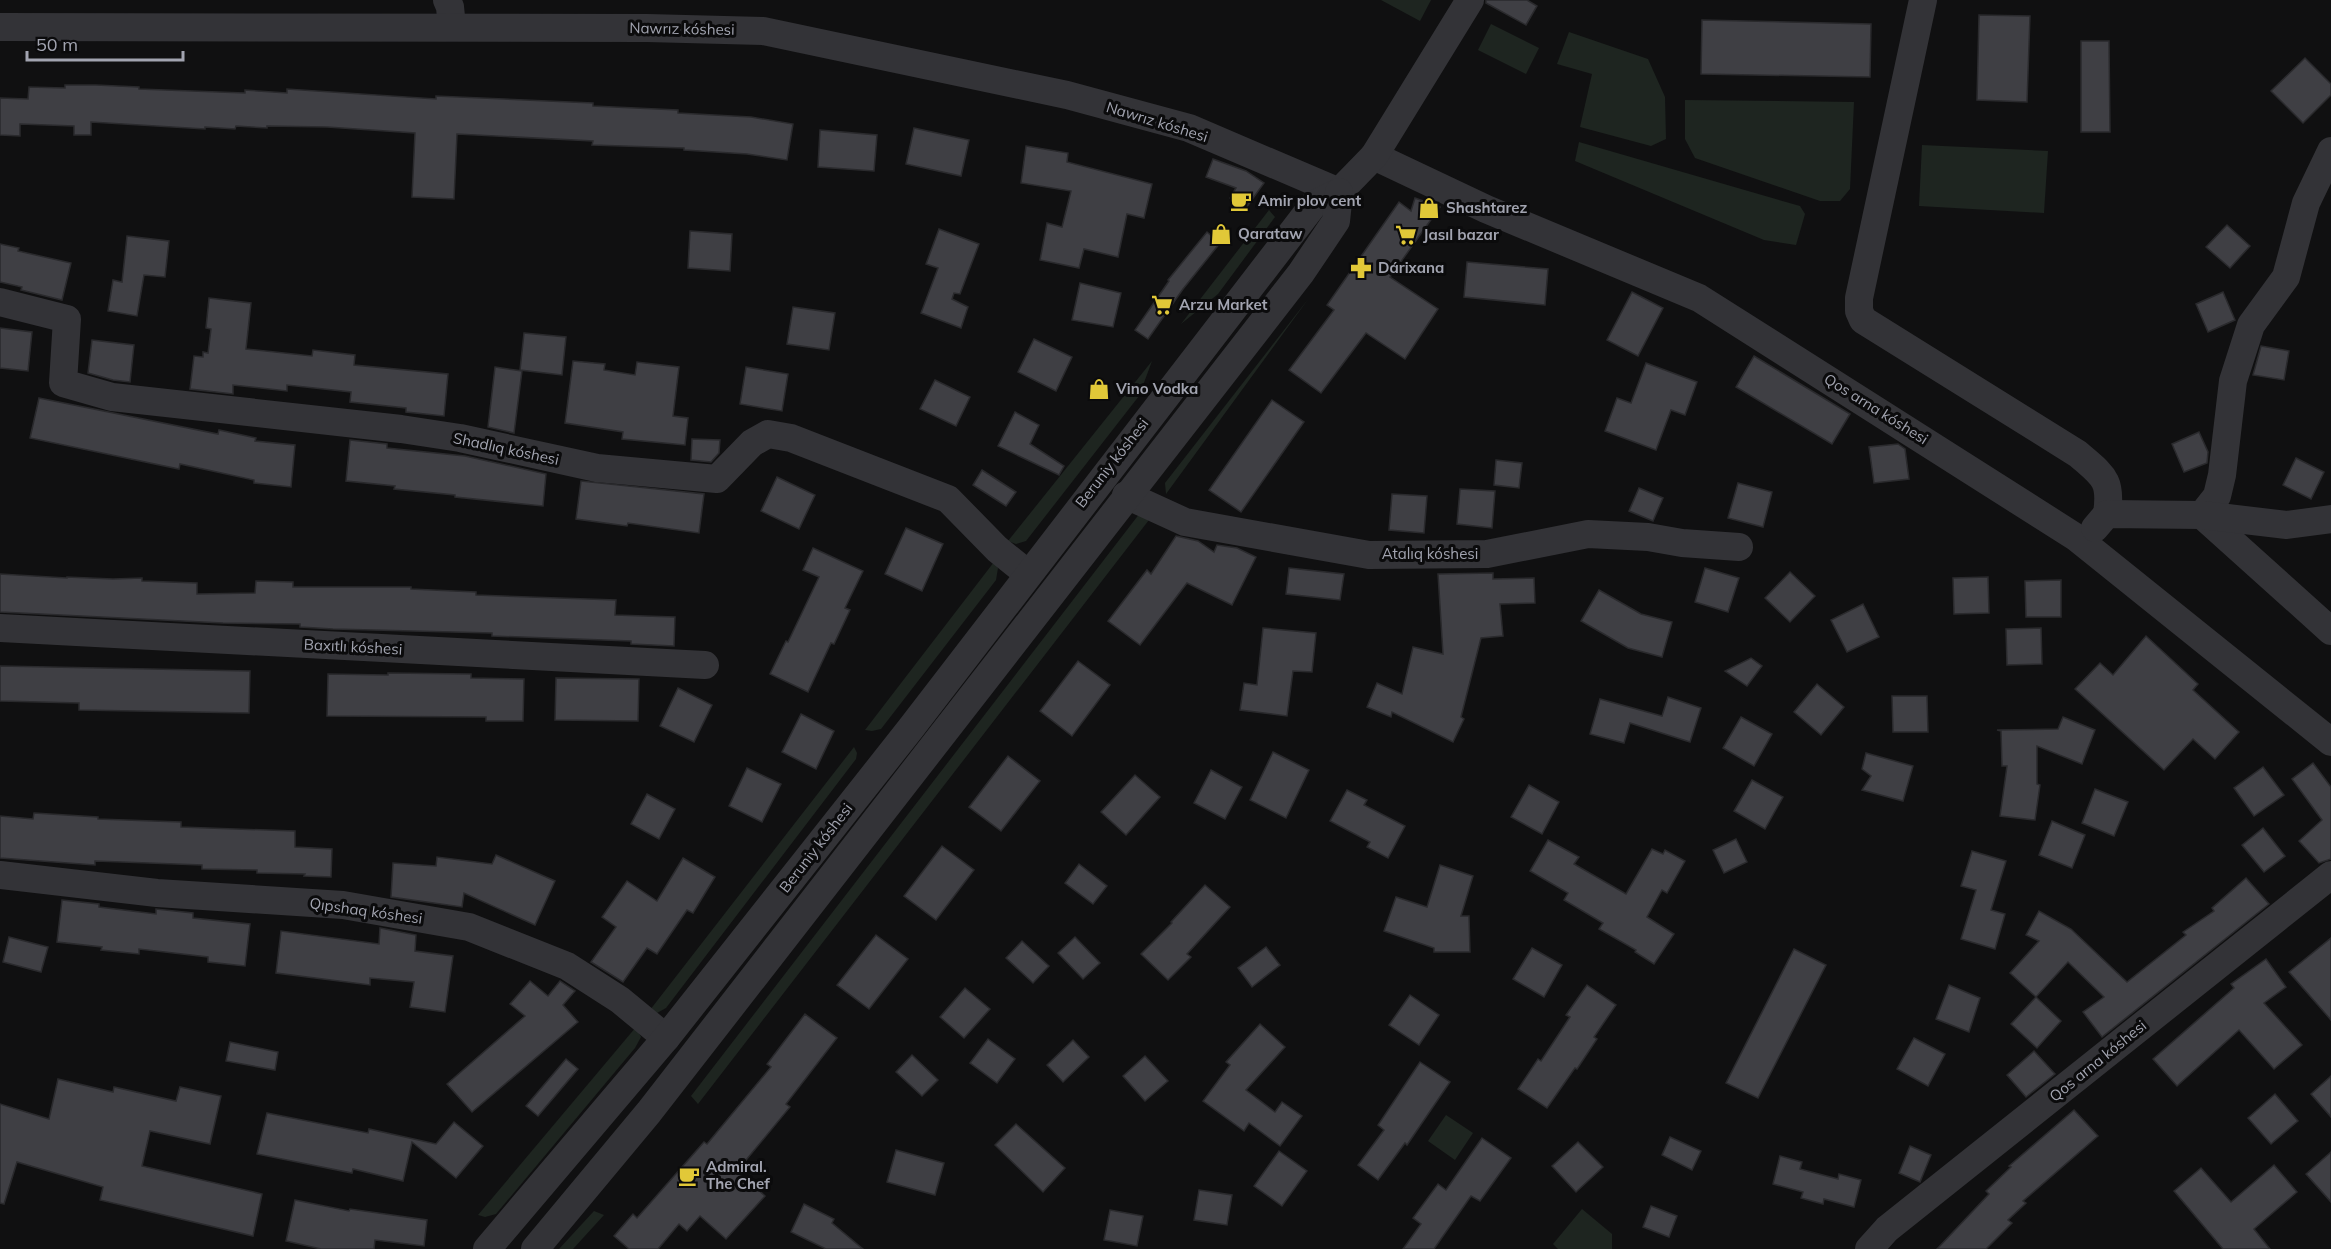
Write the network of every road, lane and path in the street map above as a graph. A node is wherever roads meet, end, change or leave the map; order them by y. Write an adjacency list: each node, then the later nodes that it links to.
1 (1470, 0): 6 (street)
2 (1923, 0): 10 (street)
3 (450, 14): 4 (street, Nawrız kóshesi); 7 (street, Nawrız kóshesi)
4 (0, 27)
5 (2331, 151): 11 (street)
6 (1374, 156): 7 (street); 13 (street, Qos arna kóshesi)
7 (1339, 192): 9 (street, Beruniy kóshesi); 15 (street, Beruniy kóshesi)
8 (0, 302): 15 (street, Shadlıq kóshesi)
9 (1126, 495): 14 (street, Atalıq kóshesi); 24 (street, Beruniy kóshesi)
10 (2107, 514): 11 (street); 13 (street)
11 (2202, 515): 12 (street); 17 (street)
12 (2331, 519)
13 (2078, 538): 19 (street, Qos arna kóshesi)
14 (1739, 547)
15 (1028, 574): 22 (street, Beruniy kóshesi)
16 (0, 628): 18 (street, Baxıtlı kóshesi)
17 (2331, 631)
18 (705, 665)
19 (2331, 742)
20 (0, 875): 22 (street, Qıpshaq kóshesi)
21 (2331, 875): 25 (street, Qos arna kóshesi)
22 (666, 1038): 23 (street, Beruniy kóshesi)
23 (489, 1248)
24 (535, 1249)
25 (1869, 1249)

